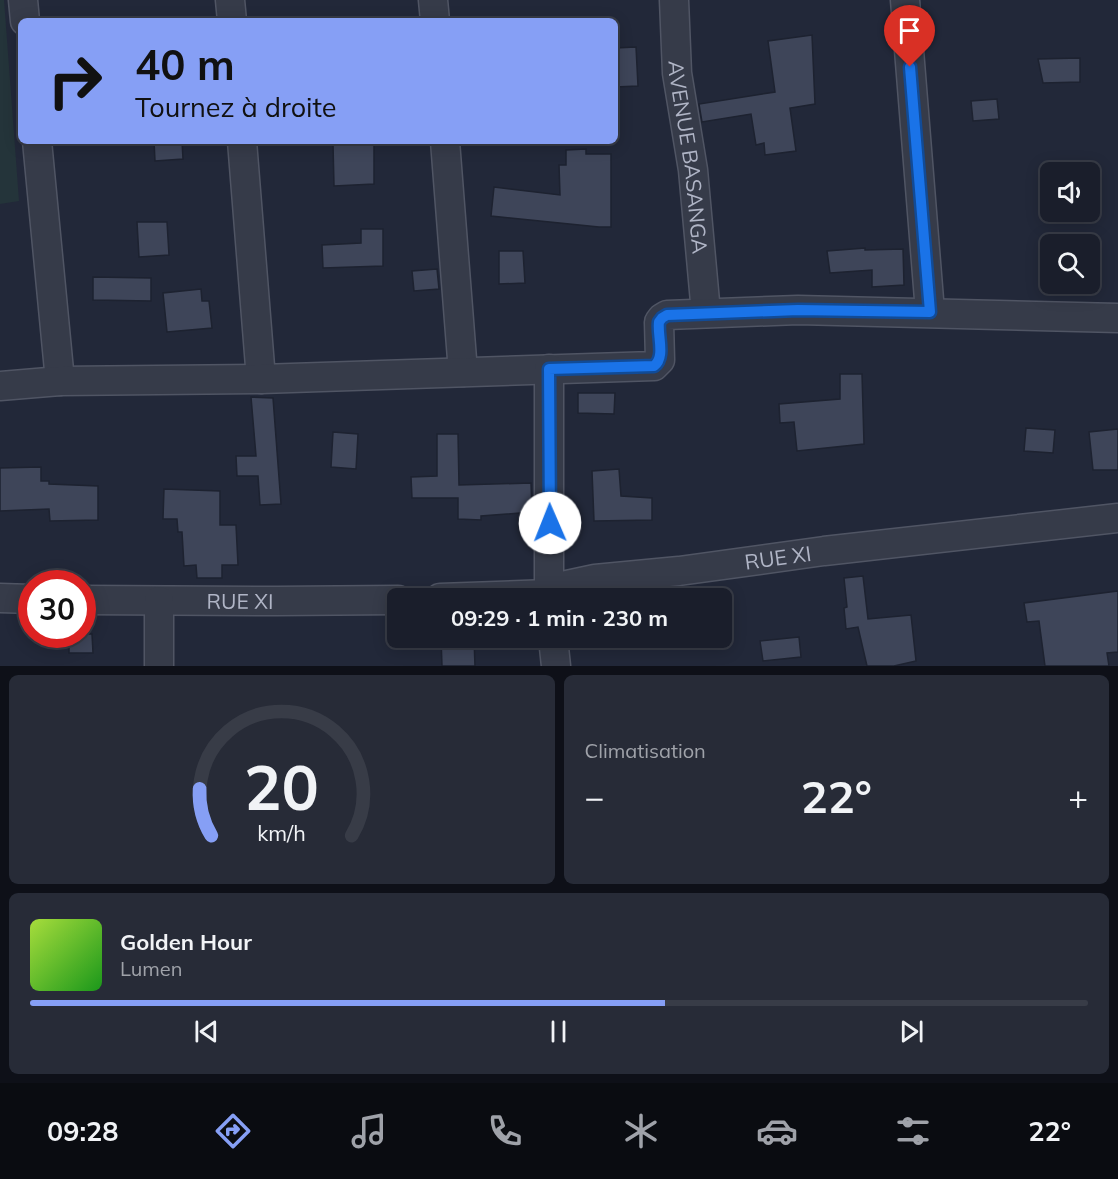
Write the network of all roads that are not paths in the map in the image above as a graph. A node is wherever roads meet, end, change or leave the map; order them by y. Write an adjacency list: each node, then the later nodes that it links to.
1 (23, 0): 6 (street)
2 (230, 0): 7 (street)
3 (434, 0): 8 (street)
4 (674, 0): 13 (street, AVENUE BASANGA)
5 (905, 0): 12 (street)
6 (25, 18)
7 (232, 18)
8 (435, 18)
9 (37, 144): 18 (street)
10 (242, 144): 17 (street)
11 (444, 144): 16 (street)
12 (930, 312): 13 (street); 14 (street)
13 (706, 313): 15 (street)
14 (1118, 318)
15 (549, 369): 16 (street); 21 (street)
16 (463, 372): 17 (street)
17 (261, 379): 18 (street)
18 (60, 381): 19 (street)
19 (0, 386)
20 (1118, 518): 22 (street, RUE XI)
21 (549, 588)
22 (562, 588)
23 (0, 598): 24 (street)
24 (18, 599)
25 (96, 600): 27 (street, RUE XI)
26 (387, 600): 27 (street, RUE XI)
27 (159, 601): 29 (street)
28 (554, 648): 30 (street)
29 (159, 666)
30 (556, 666)

